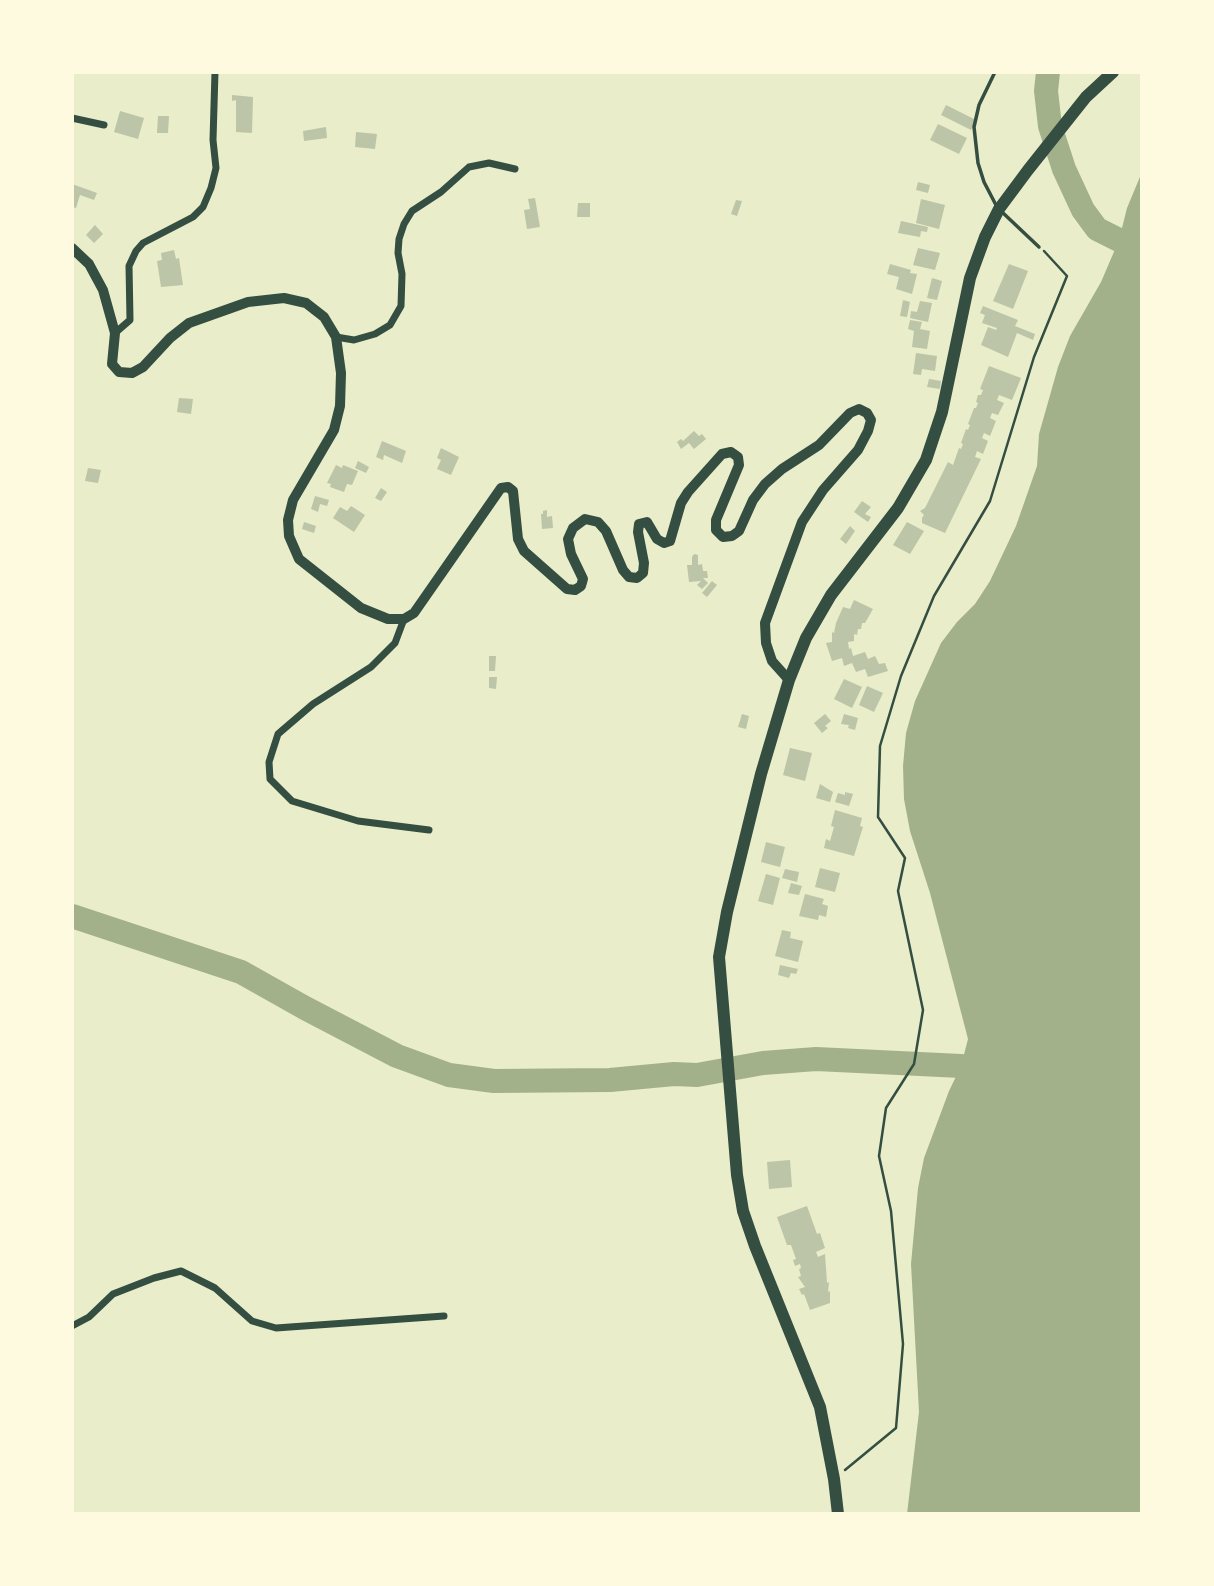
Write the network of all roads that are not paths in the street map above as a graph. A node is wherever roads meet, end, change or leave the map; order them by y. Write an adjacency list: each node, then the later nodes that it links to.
1 (215, 72): 10 (street)
2 (995, 72): 7 (lane)
3 (1113, 72): 7 (main road)
4 (72, 118): 5 (street)
5 (104, 125)
6 (515, 169): 11 (street)
7 (1001, 206): 9 (lane); 13 (main road)
8 (72, 247): 10 (main road)
9 (1039, 247)
10 (115, 333): 11 (main road)
11 (336, 337): 12 (main road)
12 (404, 620): 13 (main road); 14 (street)
13 (789, 680): 17 (main road)
14 (429, 831)
15 (444, 1316): 16 (street)
16 (72, 1326)
17 (838, 1514)

